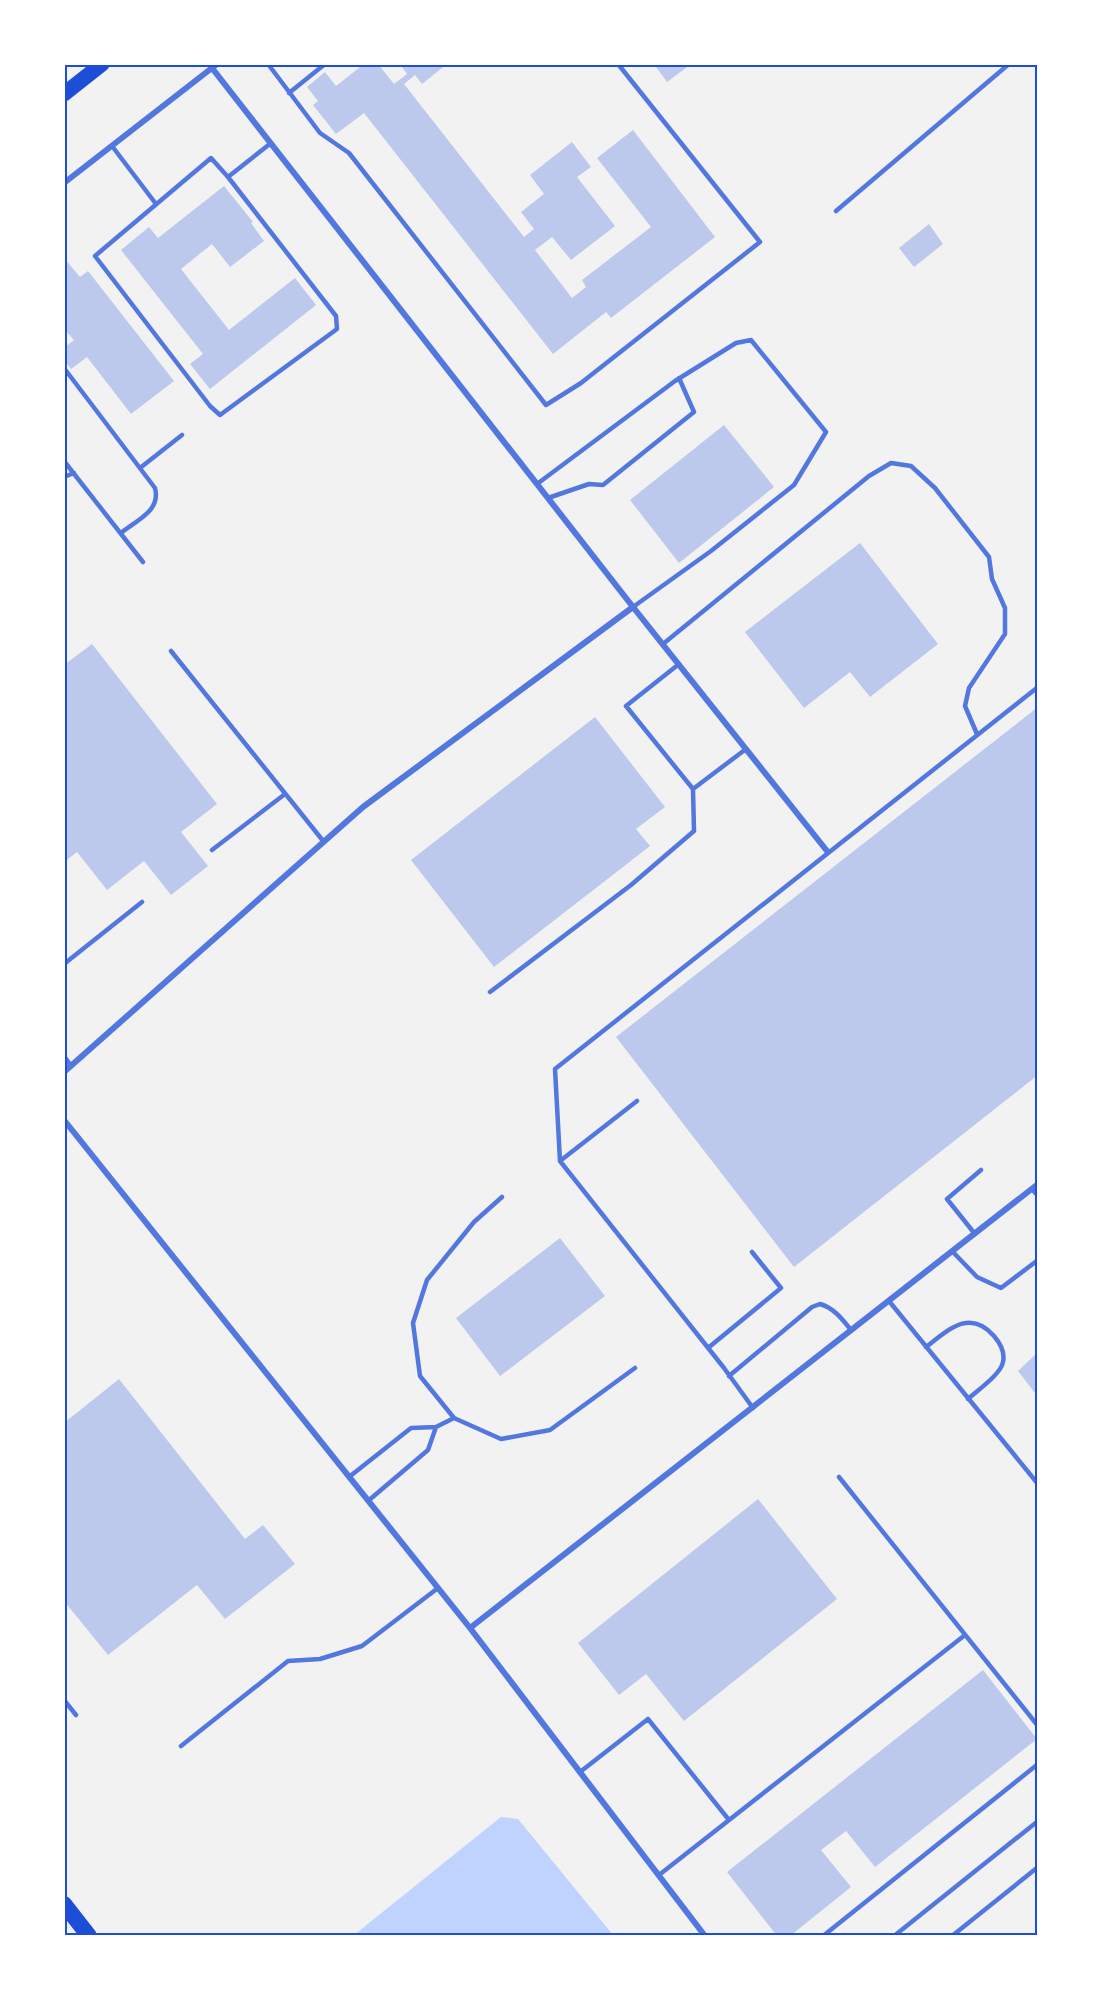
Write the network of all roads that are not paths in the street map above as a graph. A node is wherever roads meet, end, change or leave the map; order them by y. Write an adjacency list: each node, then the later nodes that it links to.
1 (102, 64): 8 (main road)
2 (268, 64): 7 (lane)
3 (325, 64): 7 (lane)
4 (618, 64): 7 (lane)
5 (1009, 64): 14 (lane)
6 (214, 66): 9 (street); 10 (street)
7 (289, 93)
8 (64, 94)
9 (271, 143): 11 (lane); 22 (street)
10 (112, 146): 12 (street); 13 (lane)
11 (228, 177): 13 (lane); 13 (lane)
12 (64, 183)
13 (156, 204)
14 (836, 211)
15 (64, 368): 19 (lane)
16 (679, 378): 22 (lane); 23 (lane); 26 (lane)
17 (182, 435): 19 (lane)
18 (64, 461): 20 (lane)
19 (140, 468): 24 (lane)
20 (74, 473): 21 (lane); 24 (lane)
21 (64, 477)
22 (537, 484): 23 (street)
23 (548, 498): 26 (street)
24 (121, 533): 25 (lane)
25 (143, 562)
26 (633, 607): 27 (street); 35 (street)
27 (663, 644): 29 (street); 31 (lane)
28 (171, 651): 34 (lane)
29 (679, 664): 32 (street); 33 (lane)
30 (1038, 687): 31 (lane)
31 (977, 734): 37 (lane)
32 (746, 749): 33 (lane); 37 (street)
33 (693, 789): 40 (lane)
34 (285, 794): 35 (lane); 36 (lane)
35 (324, 842): 42 (street)
36 (212, 850)
37 (827, 851): 47 (lane)
38 (142, 903): 39 (lane)
39 (64, 964)
40 (490, 992)
41 (64, 1056): 42 (lane)
42 (71, 1066): 43 (street)
43 (64, 1072)
44 (637, 1101): 47 (lane)
45 (64, 1119): 46 (street)
46 (67, 1129): 68 (street)
47 (560, 1161): 60 (lane)
48 (981, 1170): 52 (lane)
49 (1035, 1187): 50 (lane); 52 (street)
50 (1038, 1196)
51 (502, 1197): 66 (lane)
52 (975, 1234): 53 (street)
53 (952, 1251): 55 (lane); 56 (street)
54 (752, 1252): 60 (lane)
55 (1038, 1260)
56 (889, 1301): 57 (street); 58 (lane)
57 (851, 1330): 63 (lane); 65 (street)
58 (926, 1347): 64 (lane); 64 (lane)
59 (64, 1348): 61 (lane)
60 (708, 1348): 63 (lane)
61 (64, 1353)
62 (635, 1368): 66 (lane)
63 (729, 1376): 65 (lane)
64 (969, 1399): 70 (lane)
65 (753, 1408): 73 (street)
66 (454, 1418): 67 (lane)
67 (436, 1427): 68 (lane); 71 (lane)
68 (349, 1477): 71 (street)
69 (839, 1477): 74 (lane)
70 (1038, 1484)
71 (368, 1501): 72 (street)
72 (438, 1588): 73 (street); 78 (lane)
73 (470, 1628): 80 (street)
74 (964, 1635): 77 (lane); 81 (lane)
75 (64, 1700): 76 (lane)
76 (76, 1715)
77 (1038, 1726)
78 (182, 1746)
79 (1038, 1764): 88 (lane)
80 (580, 1772): 81 (lane); 84 (street)
81 (729, 1820): 84 (lane)
82 (1038, 1821): 89 (lane)
83 (1038, 1867): 90 (lane)
84 (659, 1875): 87 (street)
85 (64, 1904): 86 (highway)
86 (89, 1935)
87 (705, 1935)
88 (823, 1935)
89 (894, 1935)
90 (952, 1935)

